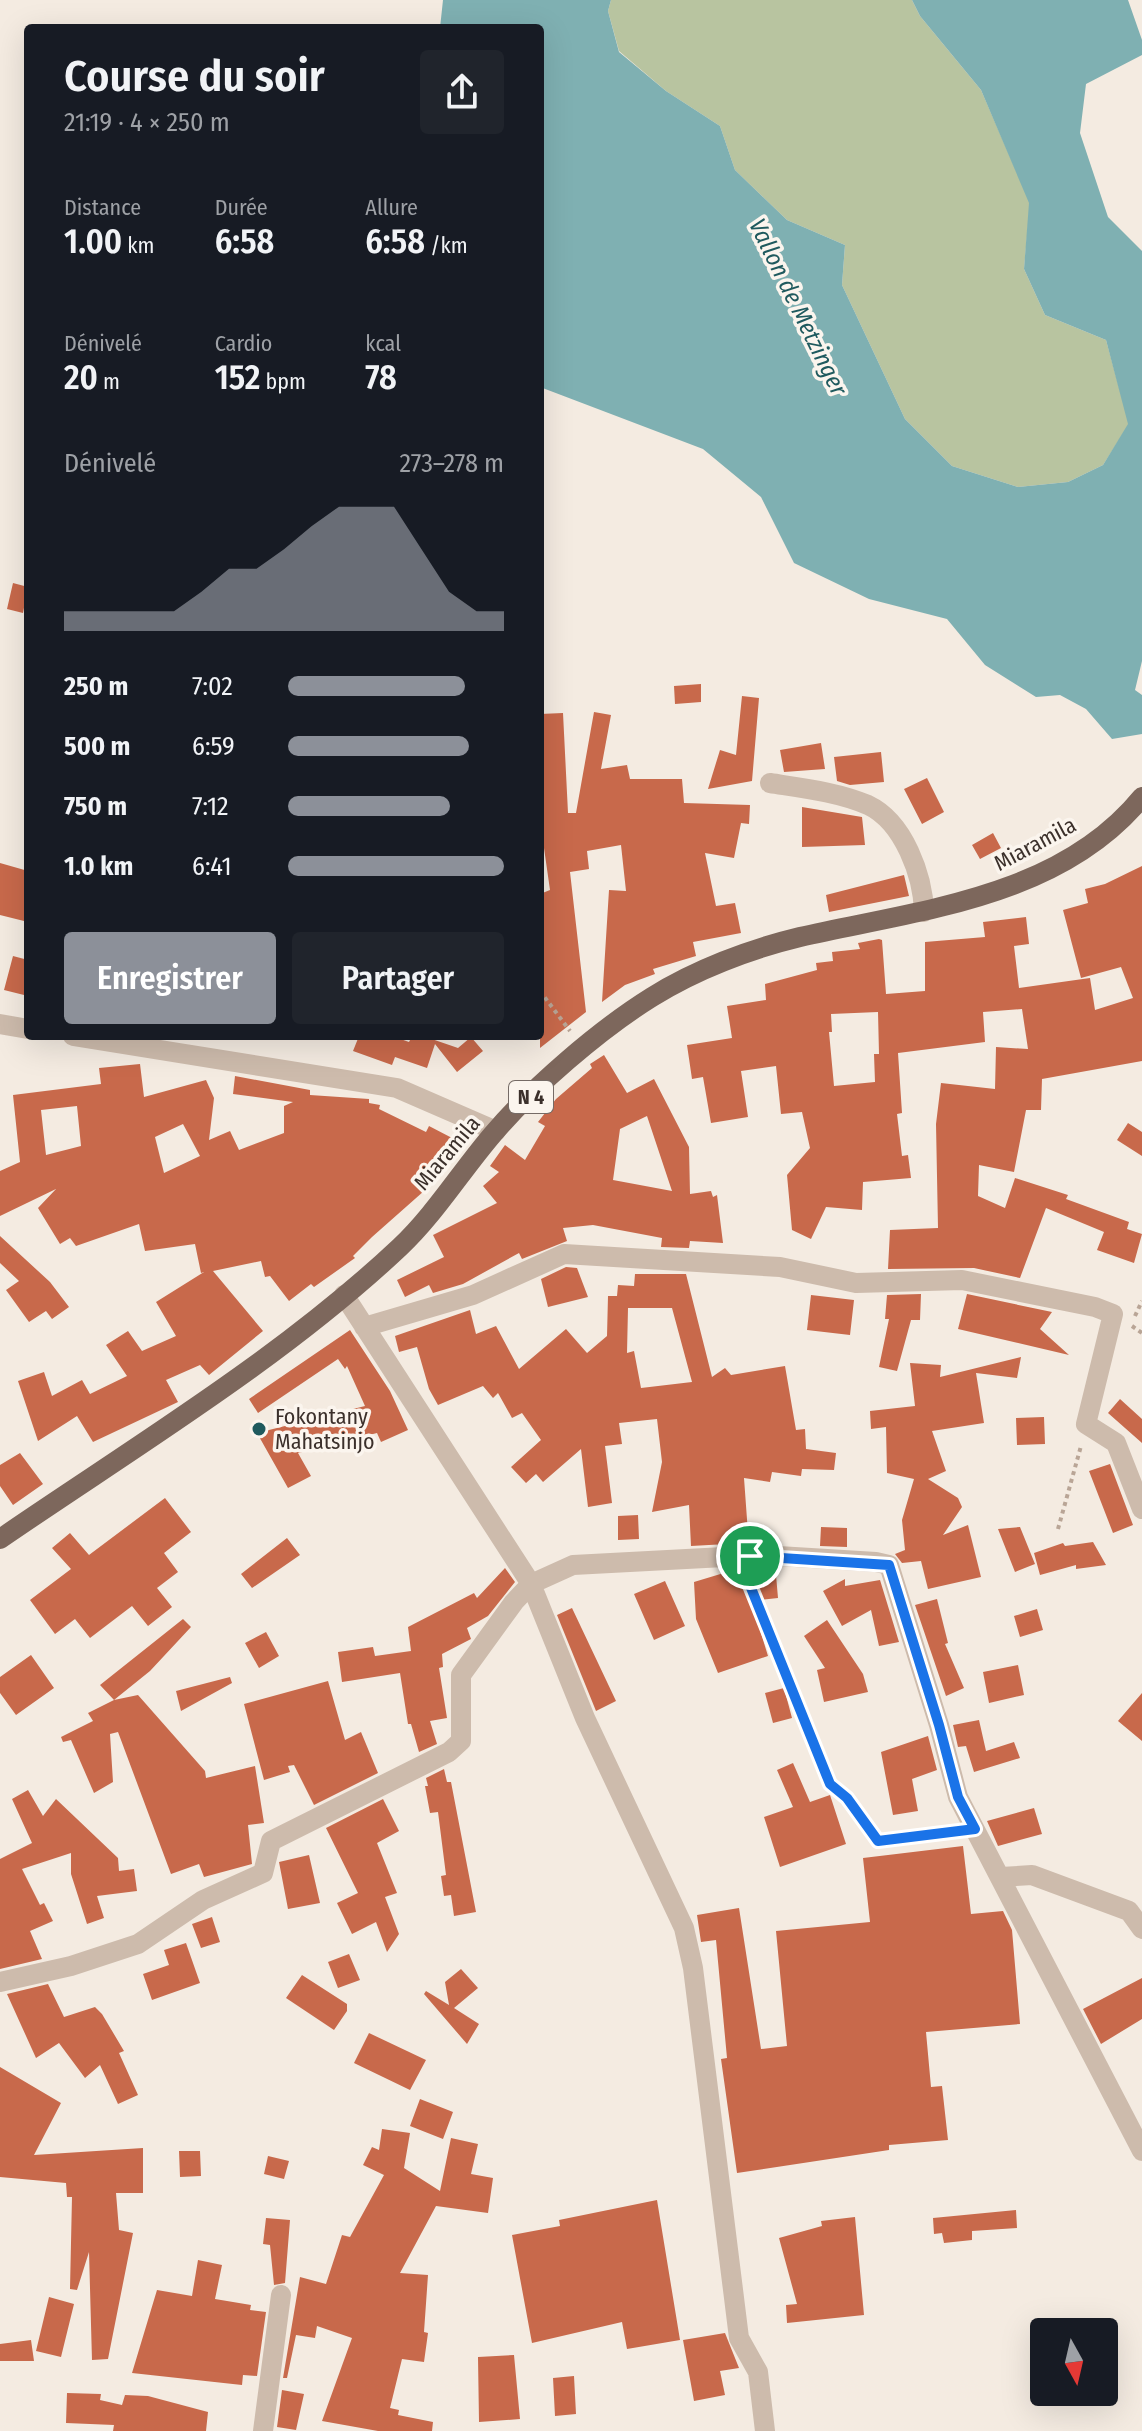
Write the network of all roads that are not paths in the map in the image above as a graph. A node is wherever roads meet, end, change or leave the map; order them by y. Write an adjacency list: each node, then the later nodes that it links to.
1 (770, 783): 3 (street)
2 (1142, 797): 3 (main road, Miaramila / N 4)
3 (924, 912): 7 (main road, Miaramila / N 4)
4 (0, 1024): 5 (street)
5 (24, 1028)
6 (98, 1040): 7 (street)
7 (496, 1131): 8 (main road, Miaramila / N 4)
8 (344, 1295): 9 (street); 11 (main road, Miaramila / N 4)
9 (364, 1327): 10 (street); 12 (street)
10 (1142, 1509)
11 (0, 1539)
12 (531, 1584): 13 (street); 15 (street); 19 (street)
13 (1001, 1877): 14 (street); 16 (street)
14 (1142, 1929)
15 (0, 1982)
16 (1142, 2151)
17 (281, 2295): 18 (street)
18 (263, 2431)
19 (765, 2431)

